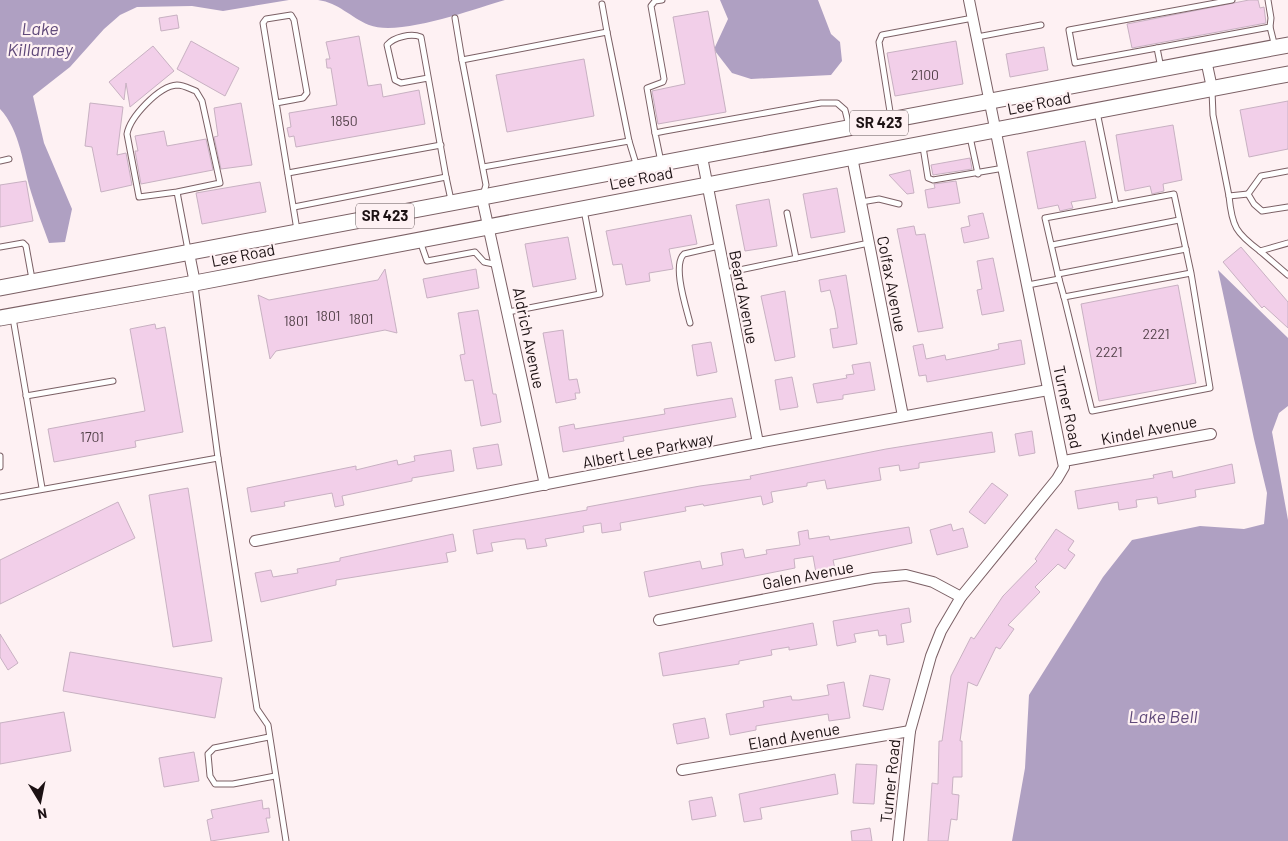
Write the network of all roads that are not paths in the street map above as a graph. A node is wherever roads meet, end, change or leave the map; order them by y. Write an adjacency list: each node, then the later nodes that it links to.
1 (662, 0): 26 (lane)
2 (969, 0): 7 (street, Turner Road)
3 (1232, 0): 13 (lane)
4 (1268, 0): 9 (lane)
5 (602, 4): 10 (lane)
6 (455, 18): 14 (lane)
7 (973, 18): 11 (street, Turner Road); 23 (lane)
8 (1041, 25): 11 (lane)
9 (1270, 27): 12 (lane); 13 (lane)
10 (607, 32): 14 (lane); 28 (lane)
11 (977, 37): 20 (street, Turner Road)
12 (1281, 46): 15 (main road, Lee Road / SR 423)
13 (1157, 48): 16 (lane)
14 (462, 60): 36 (lane)
15 (1206, 60): 16 (main road, Lee Road / SR 423); 19 (street)
16 (1161, 69): 20 (main road, Lee Road / SR 423)
17 (1288, 74): 19 (main road, Lee Road / SR 423)
18 (428, 78): 18 (lane); 30 (lane)
19 (1212, 88): 22 (main road, Lee Road / SR 423); 46 (lane)
20 (991, 102): 23 (main road, Lee Road / SR 423); 25 (street, Turner Road)
21 (276, 103): 21 (lane); 40 (lane)
22 (1096, 110): 25 (main road, Lee Road / SR 423); 51 (lane)
23 (891, 121): 24 (main road, Lee Road / SR 423)
24 (849, 129): 26 (lane); 31 (main road, Lee Road / SR 423)
25 (997, 129): 27 (main road, Lee Road / SR 423); 37 (street, Turner Road)
26 (655, 133): 35 (lane)
27 (969, 134): 29 (main road, Lee Road / SR 423); 41 (lane)
28 (629, 141): 36 (lane); 38 (lane)
29 (922, 144): 32 (main road, Lee Road / SR 423); 41 (lane)
30 (440, 146): 40 (lane); 42 (lane)
31 (702, 156): 35 (main road, Lee Road / SR 423); 43 (street, Beard Avenue)
32 (852, 157): 43 (main road, Lee Road / SR 423); 48 (street, Colfax Avenue)
33 (9, 159): 34 (lane)
34 (0, 161)
35 (662, 164): 38 (main road, Lee Road / SR 423)
36 (483, 167): 47 (lane)
37 (1005, 168): 41 (lane); 76 (street, Turner Road)
38 (638, 169): 47 (main road, Lee Road / SR 423)
39 (1288, 171): 45 (lane)
40 (288, 173): 52 (lane)
41 (978, 174)
42 (446, 177): 49 (lane); 52 (lane)
43 (707, 184): 53 (main road, Lee Road / SR 423); 63 (street, Beard Avenue)
44 (177, 192): 44 (lane); 67 (lane)
45 (1248, 194): 46 (lane); 54 (lane)
46 (1229, 196): 66 (lane)
47 (482, 198): 49 (main road, Lee Road / SR 423); 57 (street, Aldrich Avenue)
48 (861, 202): 50 (lane); 60 (street, Colfax Avenue)
49 (452, 203): 58 (main road, Lee Road / SR 423)
50 (899, 204)
51 (1116, 205): 56 (lane); 62 (lane)
52 (294, 206): 58 (lane)
53 (583, 207): 57 (main road, Lee Road / SR 423); 79 (lane)
54 (1288, 207)
55 (787, 213): 68 (lane)
56 (1179, 220): 62 (lane); 65 (lane)
57 (488, 225): 59 (main road, Lee Road / SR 423); 69 (street, Aldrich Avenue)
58 (298, 232): 67 (main road, Lee Road / SR 423)
59 (419, 238): 69 (lane); 75 (main road, Lee Road / SR 423)
60 (869, 243): 68 (lane); 85 (street, Colfax Avenue)
61 (1288, 243): 66 (lane)
62 (1052, 245): 73 (lane)
63 (719, 246): 70 (street, Beard Avenue); 81 (lane)
64 (0, 247): 74 (lane)
65 (1186, 249): 71 (lane); 73 (lane)
66 (1260, 251): 72 (lane)
67 (189, 253): 74 (main road, Lee Road / SR 423); 75 (street)
68 (796, 258): 70 (lane)
69 (498, 265): 79 (street, Aldrich Avenue)
70 (724, 273): 87 (street, Beard Avenue)
71 (1191, 273): 78 (lane); 78 (lane)
72 (1288, 275)
73 (1058, 276): 76 (lane); 78 (lane)
74 (33, 282): 77 (main road, Lee Road / SR 423)
75 (195, 283): 80 (main road, Lee Road / SR 423); 89 (lane)
76 (1028, 285): 83 (street, Turner Road)
77 (0, 288)
78 (1064, 297)
79 (508, 312): 92 (street, Aldrich Avenue)
80 (6, 316): 84 (lane)
81 (690, 323)
82 (113, 381): 84 (lane)
83 (1048, 390): 85 (street, Albert Lee Parkway); 90 (street, Turner Road)
84 (26, 396): 93 (lane)
85 (903, 416): 87 (street, Albert Lee Parkway)
86 (1211, 434): 90 (street, Kindel Avenue)
87 (758, 443): 92 (street, Albert Lee Parkway)
88 (0, 456): 91 (lane)
89 (218, 458): 93 (lane); 99 (lane)
90 (1064, 461): 96 (street, Turner Road)
91 (0, 467)
92 (545, 485): 95 (street, Albert Lee Parkway)
93 (42, 488): 94 (lane)
94 (0, 497)
95 (255, 541)
96 (961, 597): 97 (street, Galen Avenue); 98 (street, Turner Road)
97 (659, 620)
98 (910, 731): 100 (street, Eland Avenue); 103 (street, Turner Road)
99 (269, 737): 101 (lane); 101 (lane)
100 (682, 770)
101 (275, 776): 102 (lane)
102 (286, 841)
103 (898, 841)

